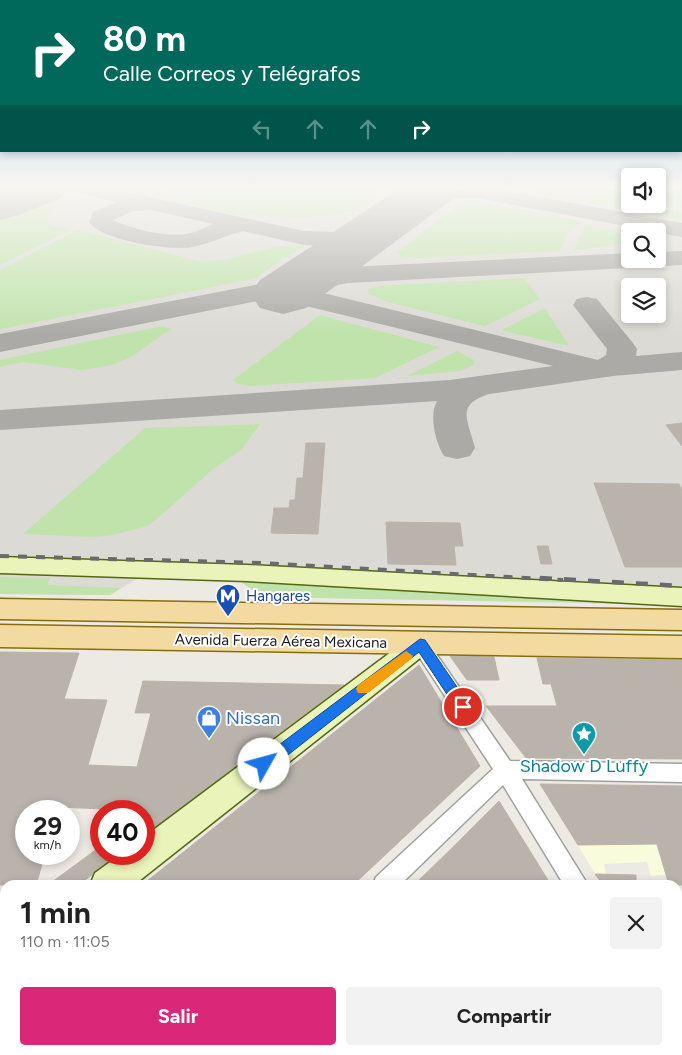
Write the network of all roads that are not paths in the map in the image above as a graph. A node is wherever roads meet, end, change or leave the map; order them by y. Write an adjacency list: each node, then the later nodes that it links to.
1 (0, 566): 2 (street)
2 (682, 597)
3 (0, 609): 4 (main road, Avenida Fuerza Aérea Mexicana)
4 (682, 620)
5 (0, 636): 6 (main road, Avenida Fuerza Aérea Mexicana)
6 (420, 644): 7 (main road, Avenida Fuerza Aérea Mexicana); 8 (street); 10 (street)
7 (682, 648)
8 (505, 770): 9 (street); 11 (street); 12 (street)
9 (682, 773)
10 (113, 880)
11 (389, 880)
12 (574, 880)

